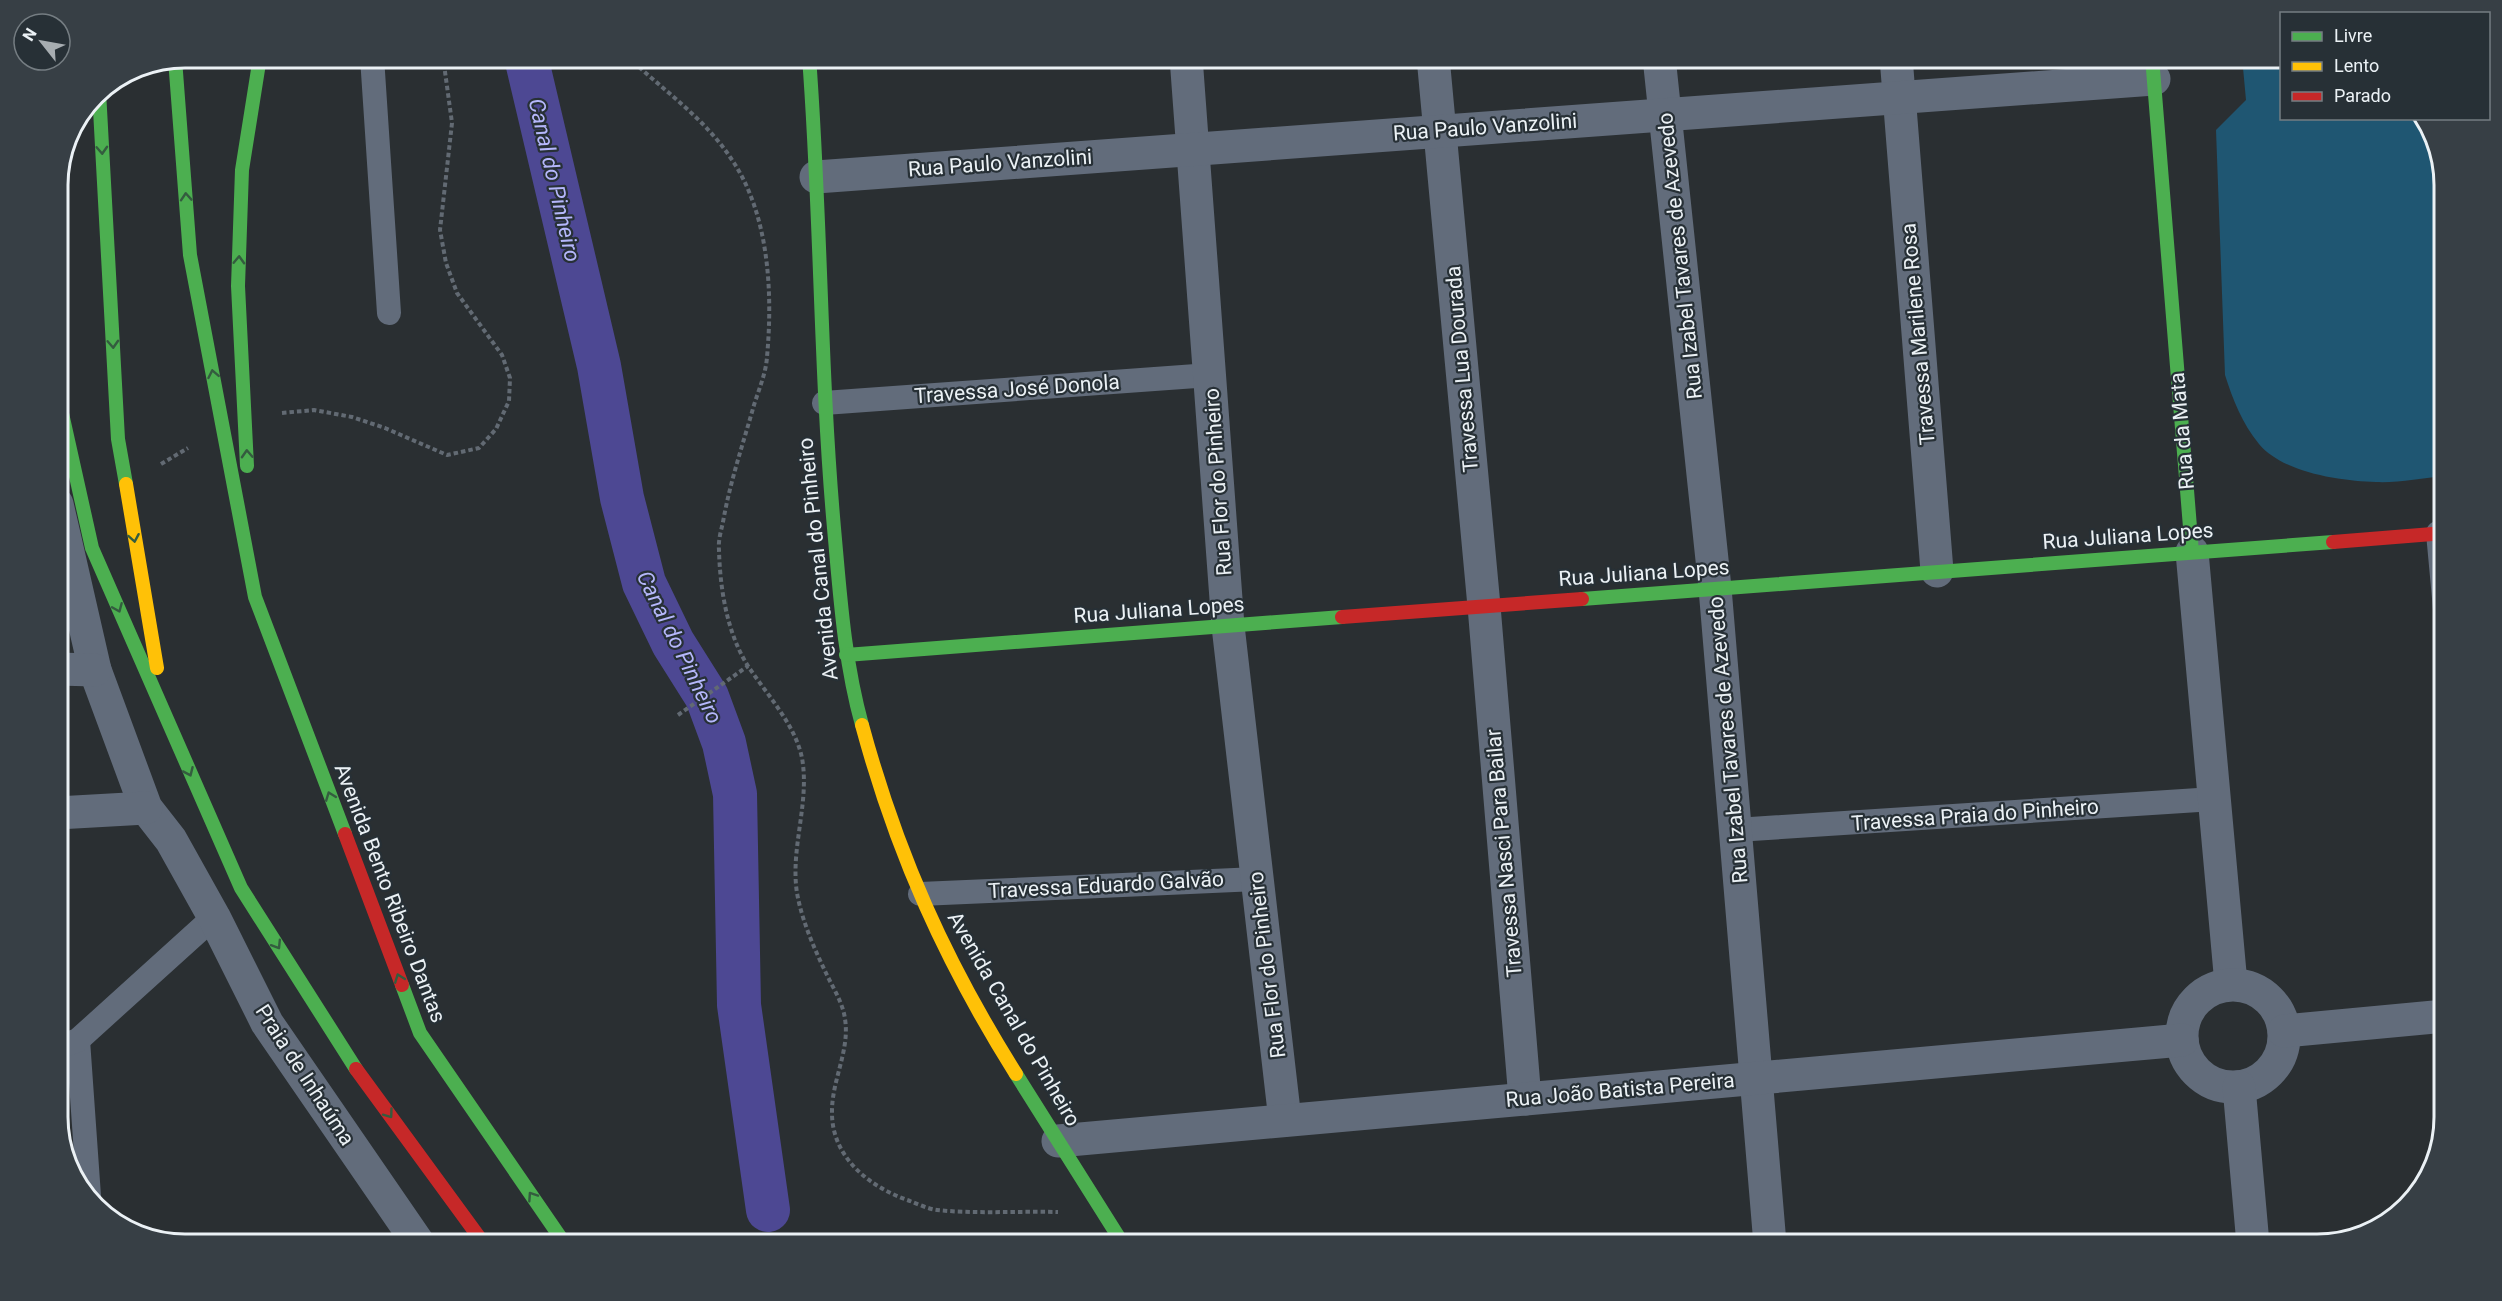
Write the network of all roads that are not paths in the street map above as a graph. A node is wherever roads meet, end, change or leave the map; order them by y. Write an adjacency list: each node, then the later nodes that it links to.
1 (176, 68): 25 (main road, one-way to 1)
2 (258, 68): 25 (main road, one-way to 2)
3 (373, 68): 16 (lane)
4 (810, 68): 15 (main road, Avenida Canal do Pinheiro)
5 (1187, 68): 14 (street, Rua Flor do Pinheiro)
6 (1434, 68): 13 (street, Travessa Lua Dourada)
7 (1660, 68): 12 (street, Rua Izabel Tavares de Azevedo)
8 (1897, 68): 10 (street, Travessa Marilene Rosa)
9 (2153, 68): 10 (street, Rua Paulo Vanzolini); 22 (main road, Rua da Mata)
10 (1899, 97): 12 (street, Rua Paulo Vanzolini); 23 (street, Travessa Marilene Rosa)
11 (100, 104): 31 (main road, one-way to 31)
12 (1664, 114): 13 (street, Rua Paulo Vanzolini); 24 (street, Rua Izabel Tavares de Azevedo)
13 (1440, 131): 14 (street, Rua Paulo Vanzolini); 26 (street, Travessa Lua Dourada)
14 (1194, 149): 15 (street, Rua Paulo Vanzolini); 17 (street, Rua Flor do Pinheiro)
15 (816, 177): 18 (main road, Avenida Canal do Pinheiro)
16 (389, 313)
17 (1210, 375): 18 (lane, Travessa José Donola); 27 (street, Rua Flor do Pinheiro)
18 (824, 403): 28 (main road, Avenida Canal do Pinheiro)
19 (68, 440): 31 (main road, one-way to 31)
20 (2434, 534): 22 (main road, Rua Juliana Lopes)
21 (68, 552): 30 (street, Praia de Inhaúma)
22 (2192, 552): 23 (main road, Rua Juliana Lopes); 32 (street, Rua da Mata)
23 (1937, 572): 24 (main road, Rua Juliana Lopes)
24 (1715, 588): 26 (main road, Rua Juliana Lopes); 35 (street, Rua Izabel Tavares de Azevedo)
25 (255, 597): 52 (main road, Avenida Bento Ribeiro Dantas, one-way to 25)
26 (1484, 606): 27 (main road, Rua Juliana Lopes); 46 (street, Travessa Nasci Para Bailar)
27 (1228, 626): 28 (main road, Rua Juliana Lopes); 36 (street, Rua Flor do Pinheiro)
28 (846, 655): 37 (main road, Avenida Canal do Pinheiro)
29 (68, 669): 30 (street)
30 (95, 670): 33 (street, Praia de Inhaúma)
31 (165, 718): 51 (main road, one-way to 51)
32 (2214, 799): 35 (lane, Travessa Praia do Pinheiro); 39 (street, Rua da Mata)
33 (147, 808): 34 (street); 38 (street, Praia de Inhaúma)
34 (68, 812)
35 (1736, 830): 44 (street, Rua Izabel Tavares de Azevedo)
36 (1257, 879): 37 (lane, Travessa Eduardo Galvão); 47 (street, Rua Flor do Pinheiro)
37 (920, 894): 48 (main road, Avenida Canal do Pinheiro)
38 (214, 917): 43 (lane); 50 (street, Praia de Inhaúma)
39 (2231, 984): 41 (street); 42 (street)
40 (2434, 1017): 41 (street)
41 (2284, 1031): 45 (street)
42 (2182, 1040): 44 (street, Rua João Batista Pereira); 45 (street)
43 (68, 1044): 49 (lane)
44 (1756, 1078): 46 (street, Rua João Batista Pereira); 54 (street, Rua Izabel Tavares de Azevedo)
45 (2239, 1087): 55 (street)
46 (1525, 1099): 47 (street, Rua João Batista Pereira)
47 (1285, 1120): 48 (street, Rua João Batista Pereira)
48 (1058, 1141): 53 (main road, Avenida Canal do Pinheiro)
49 (86, 1179)
50 (412, 1234)
51 (477, 1234)
52 (559, 1234)
53 (1117, 1234)
54 (1769, 1234)
55 (2252, 1234)

